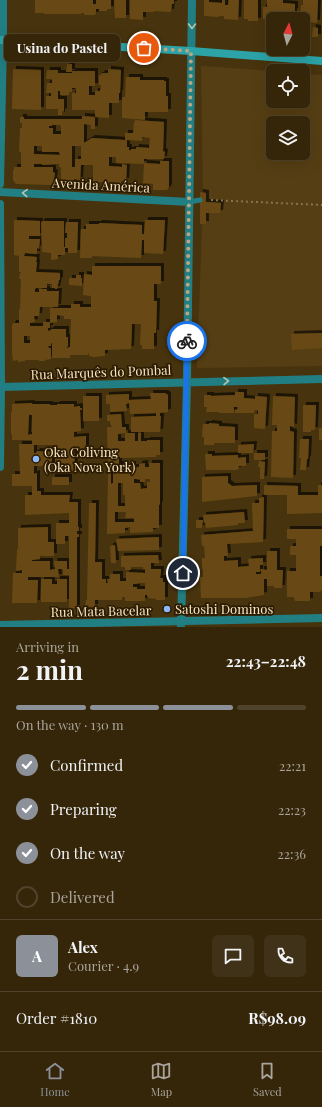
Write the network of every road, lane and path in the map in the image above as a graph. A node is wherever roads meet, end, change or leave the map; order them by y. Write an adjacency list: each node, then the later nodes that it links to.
1 (3, 0): 3 (street)
2 (192, 0): 4 (street, one-way to 4)
3 (1, 40): 4 (main road); 6 (street)
4 (191, 51): 5 (main road); 11 (street)
5 (322, 61)
6 (1, 81): 7 (street)
7 (0, 184)
8 (0, 192): 11 (street, Avenida América, one-way to 8)
9 (200, 200): 11 (lane, Avenida América)
10 (210, 200): 13 (path)
11 (189, 202): 15 (street)
12 (0, 204): 16 (street)
13 (322, 205)
14 (322, 379): 15 (street, Rua Marquês do Pombal, one-way to 14)
15 (187, 382): 16 (street, Rua Marquês do Pombal); 19 (street)
16 (1, 387): 17 (street)
17 (0, 467)
18 (322, 618): 19 (street, Rua Mata Bacelar)
19 (182, 624): 20 (street, Rua Mata Bacelar)
20 (0, 625)

